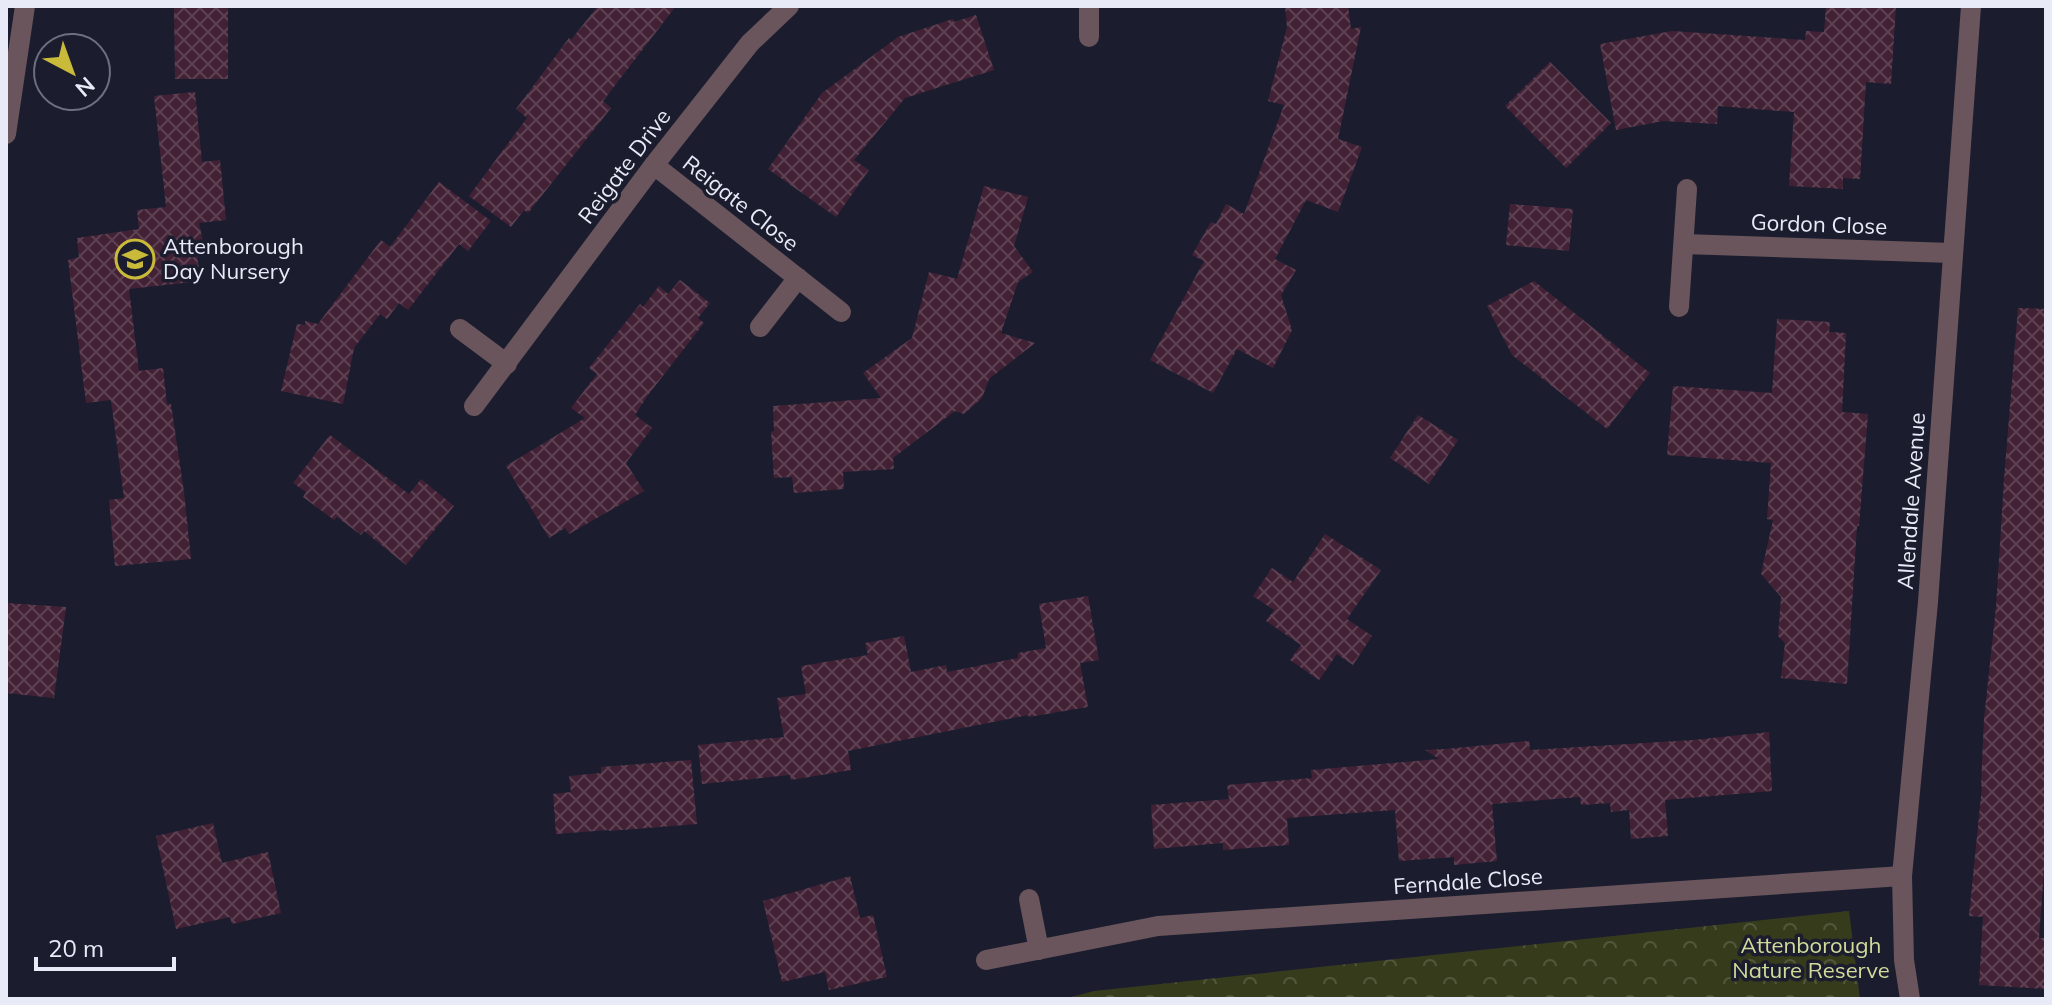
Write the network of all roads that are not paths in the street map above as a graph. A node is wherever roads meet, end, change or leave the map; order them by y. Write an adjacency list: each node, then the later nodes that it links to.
1 (25, 6): 6 (street)
2 (789, 6): 7 (street, Reigate Drive)
3 (1089, 6): 5 (street)
4 (1971, 6): 10 (street, Allendale Avenue)
5 (1089, 37)
6 (6, 134)
7 (654, 165): 11 (street, Reigate Close); 16 (street, Reigate Drive)
8 (1687, 189): 9 (street)
9 (1684, 244): 10 (street, Gordon Close); 12 (street)
10 (1952, 253): 18 (street, Allendale Avenue)
11 (798, 278): 13 (street, Reigate Close); 14 (street, Reigate Close)
12 (1679, 307)
13 (841, 312)
14 (760, 327)
15 (460, 329): 16 (street)
16 (507, 364): 17 (street, Reigate Drive)
17 (474, 406)
18 (1902, 876): 20 (street, Ferndale Close); 22 (street, Allendale Avenue)
19 (1029, 899): 20 (street)
20 (1039, 950): 21 (street, Ferndale Close)
21 (986, 960)
22 (1910, 999)

